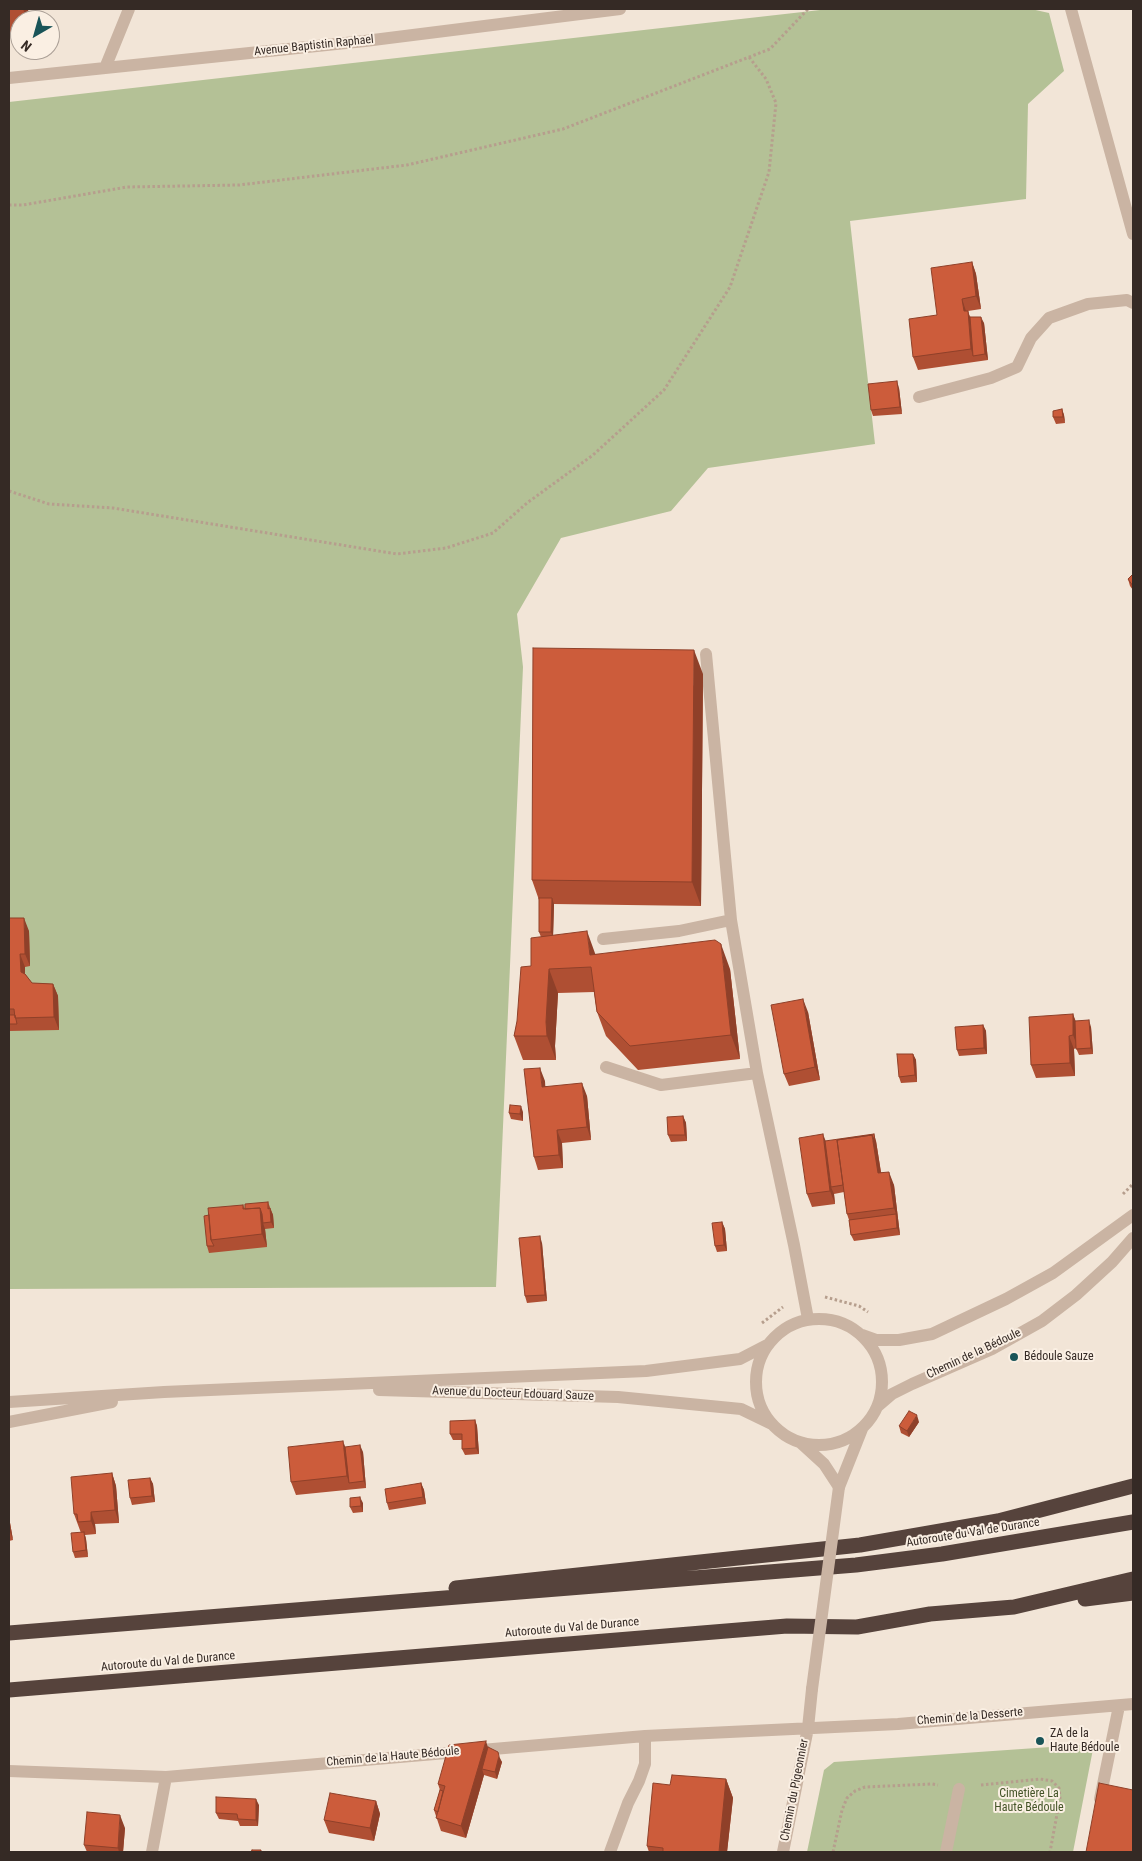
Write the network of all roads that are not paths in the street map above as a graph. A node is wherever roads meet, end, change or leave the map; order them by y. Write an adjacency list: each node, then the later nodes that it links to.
1 (129, 9): 4 (street)
2 (620, 9): 4 (street, Avenue Baptistin Raphael)
3 (1071, 9): 6 (street)
4 (105, 68): 5 (street, Avenue Baptistin Raphael)
5 (9, 78)
6 (1133, 234)
7 (1133, 303): 8 (street)
8 (919, 396)
9 (706, 654): 10 (street)
10 (731, 920): 11 (street); 13 (street)
11 (603, 939)
12 (606, 1067): 13 (street)
13 (757, 1073): 16 (street)
14 (1133, 1216): 17 (street)
15 (1133, 1238): 22 (street, Chemin de la Bédoule)
16 (808, 1320): 17 (street); 18 (street)
17 (860, 1334): 22 (street)
18 (767, 1345): 19 (street, Avenue du Docteur Edouard Sauze); 24 (street)
19 (249, 1388): 20 (street, Avenue du Docteur Edouard Sauze); 24 (street, Avenue du Docteur Edouard Sauze)
20 (164, 1392): 21 (street, Avenue du Docteur Edouard Sauze); 23 (street, Avenue du Docteur Edouard Sauze)
21 (9, 1402)
22 (878, 1406): 25 (street)
23 (9, 1422)
24 (772, 1424): 26 (street)
25 (863, 1428): 26 (street); 28 (street, Chemin du Pigeonnier)
26 (801, 1443): 28 (street)
27 (1133, 1486): 33 (highway)
28 (839, 1487): 38 (street, Chemin du Pigeonnier, bridge)
29 (1133, 1522): 33 (highway, Autoroute du Val de Durance)
30 (1133, 1579): 32 (highway, Autoroute du Val de Durance)
31 (1133, 1593): 32 (highway)
32 (1014, 1607): 35 (highway, Autoroute du Val de Durance)
33 (157, 1621): 34 (highway, Autoroute du Val de Durance)
34 (9, 1633)
35 (9, 1690)
36 (1133, 1704): 37 (street, Chemin de la Desserte)
37 (1119, 1706): 38 (street, Chemin de la Desserte); 43 (street)
38 (808, 1728): 39 (street, Chemin de la Haute Bédoule); 46 (street, Chemin du Pigeonnier)
39 (645, 1736): 41 (street, Chemin de la Haute Bédoule); 45 (street)
40 (9, 1771): 41 (street, Chemin de la Haute Bédoule)
41 (166, 1776): 44 (street)
42 (959, 1789): 47 (street)
43 (1097, 1813)
44 (152, 1852)
45 (610, 1852)
46 (782, 1852)
47 (946, 1852)

